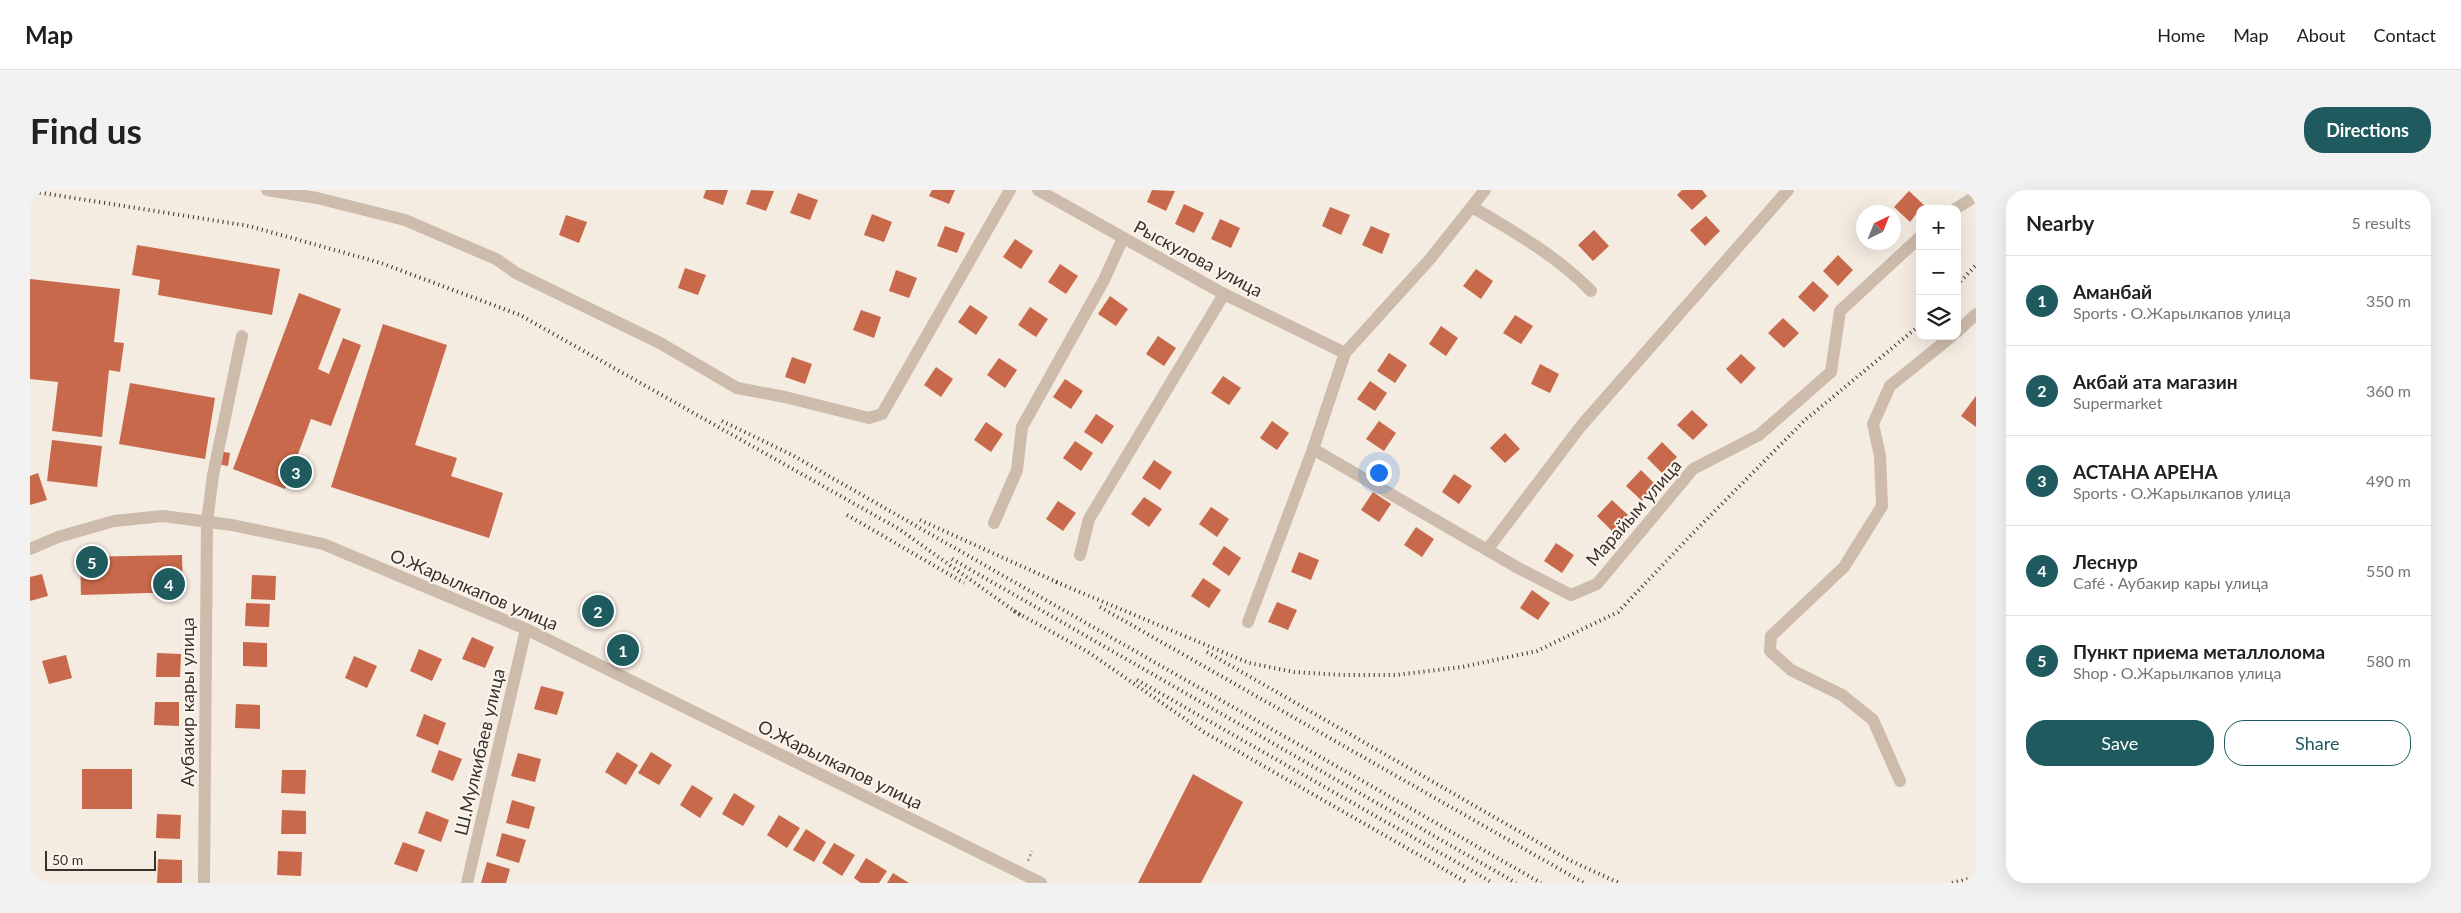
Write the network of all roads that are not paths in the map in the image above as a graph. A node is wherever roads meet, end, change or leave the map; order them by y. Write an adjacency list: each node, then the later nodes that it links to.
1 (267, 190): 2 (street)
2 (1010, 190)
3 (1038, 190): 9 (street, Рыскулова улица)
4 (1485, 190): 8 (street)
5 (1788, 190): 22 (street)
6 (1976, 196): 7 (street)
7 (1961, 205)
8 (1472, 206): 11 (street); 17 (street)
9 (1123, 238): 12 (street, Рыскулова улица); 20 (street)
10 (1916, 242): 22 (street, Марайым улица)
11 (1591, 291)
12 (1224, 294): 17 (street, Рыскулова улица); 23 (street)
13 (1976, 314): 14 (street)
14 (1961, 328)
15 (242, 336): 19 (street, Аубакир кары улица)
16 (1947, 340): 26 (street)
17 (1345, 353): 18 (street)
18 (1313, 449): 22 (street, Марайым улица); 24 (street)
19 (207, 522): 21 (street, О.Жарылкапов улица); 25 (street, О.Жарылкапов улица); 27 (street, Аубакир кары улица)
20 (994, 523)
21 (30, 549)
22 (1487, 550)
23 (1080, 555)
24 (1248, 622)
25 (526, 630): 28 (street, Ш.Мулкибаев улица); 29 (street, О.Жарылкапов улица)
26 (1900, 782)
27 (204, 883)
28 (467, 883)
29 (1041, 883)

